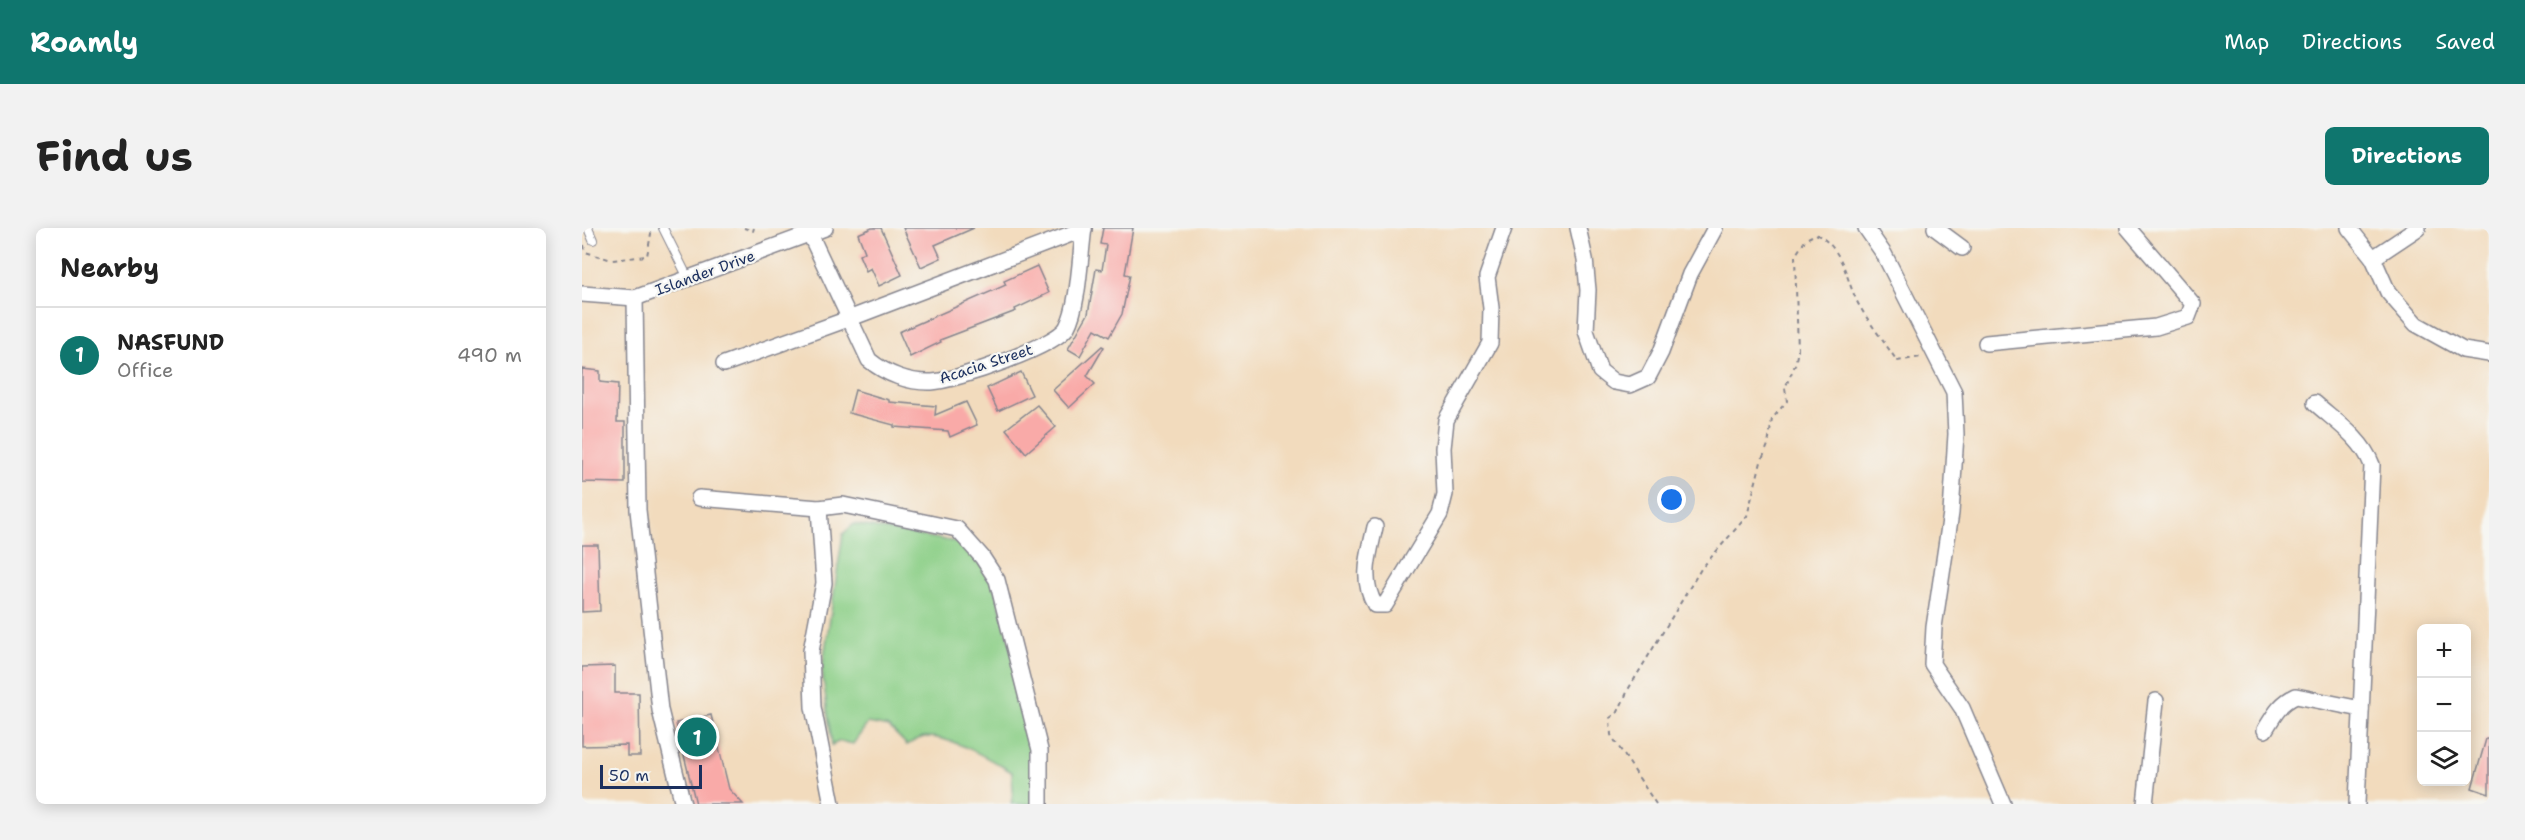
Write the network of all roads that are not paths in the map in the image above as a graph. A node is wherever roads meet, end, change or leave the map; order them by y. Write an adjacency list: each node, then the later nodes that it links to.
1 (588, 228): 14 (lane)
2 (663, 228): 17 (lane)
3 (825, 228): 13 (street, Islander Drive)
4 (1084, 228): 20 (street); 20 (street, Acacia Street)
5 (1504, 228): 27 (street)
6 (1578, 228): 7 (street)
7 (1715, 228)
8 (1866, 228): 34 (street)
9 (1935, 228): 15 (street)
10 (2128, 228): 21 (street)
11 (2349, 228): 16 (street)
12 (2418, 228): 16 (street)
13 (810, 234): 17 (street, Islander Drive); 20 (street, Acacia Street)
14 (593, 240)
15 (1962, 248)
16 (2373, 258): 22 (street)
17 (688, 278): 19 (street, Islander Drive)
18 (582, 294): 19 (street, Islander Drive)
19 (635, 298): 31 (street)
20 (851, 318): 23 (street)
21 (1986, 343)
22 (2489, 354)
23 (724, 364)
24 (2315, 403): 29 (street)
25 (699, 498): 26 (street)
26 (819, 508): 32 (street); 33 (street)
27 (1375, 527)
28 (2156, 701): 35 (street)
29 (2361, 709): 30 (street); 36 (street)
30 (2265, 730)
31 (683, 804)
32 (832, 804)
33 (1040, 804)
34 (2003, 804)
35 (2145, 804)
36 (2356, 804)

